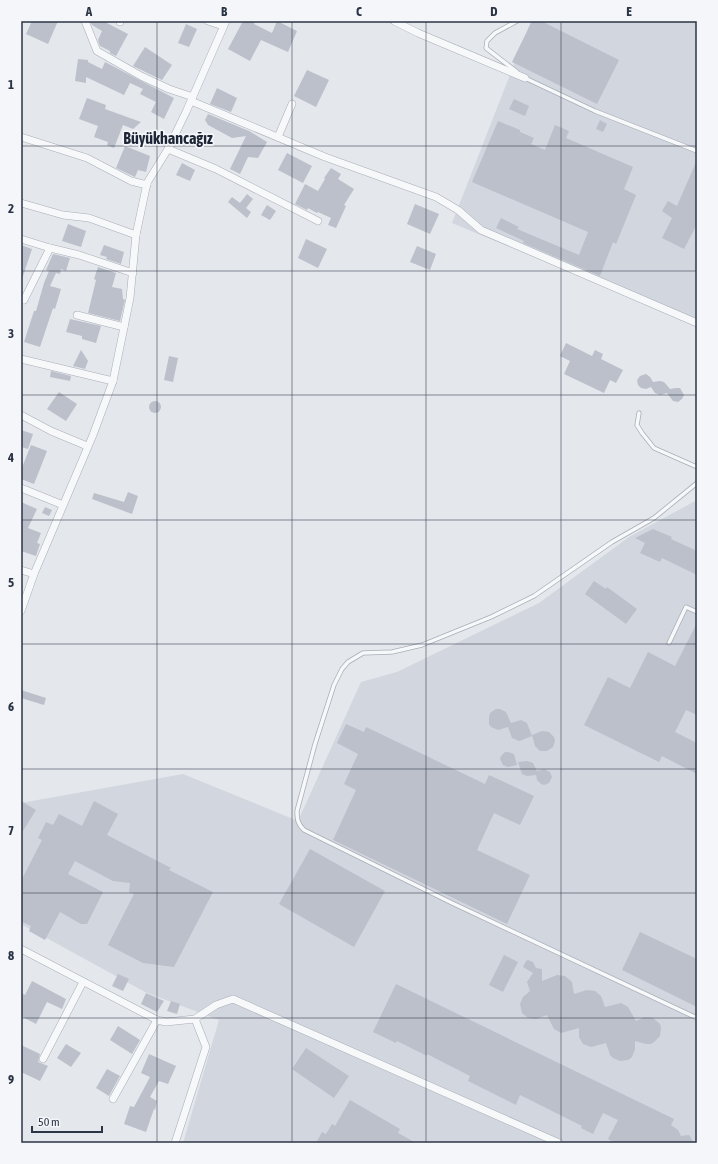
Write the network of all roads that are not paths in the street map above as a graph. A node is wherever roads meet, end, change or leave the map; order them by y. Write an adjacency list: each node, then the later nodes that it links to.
1 (86, 21): 7 (street)
2 (208, 21): 5 (street)
3 (394, 21): 6 (street)
4 (517, 21): 6 (lane)
5 (225, 24): 7 (street)
6 (525, 78): 12 (lane)
7 (192, 99): 10 (street); 11 (street)
8 (292, 104): 10 (street)
9 (21, 137): 13 (street)
10 (278, 137): 22 (street)
11 (168, 149): 13 (street); 15 (street)
12 (697, 151)
13 (147, 185): 16 (street)
14 (21, 203): 16 (street)
15 (318, 221)
16 (136, 235): 19 (street)
17 (21, 239): 18 (street)
18 (50, 248): 19 (street); 20 (street)
19 (133, 273): 23 (street)
20 (24, 300)
21 (77, 315): 23 (street)
22 (697, 323)
23 (124, 327): 25 (street)
24 (21, 359): 25 (street)
25 (113, 381): 28 (street)
26 (639, 413): 29 (lane)
27 (21, 415): 28 (street)
28 (87, 446): 32 (street)
29 (697, 467)
30 (697, 483): 40 (lane)
31 (21, 488): 32 (street)
32 (63, 505): 34 (street)
33 (21, 570): 34 (street)
34 (34, 574): 35 (street)
35 (21, 611)
36 (697, 612): 37 (lane)
37 (669, 643)
38 (21, 949): 39 (street)
39 (83, 982): 42 (street); 43 (street)
40 (697, 1018)
41 (195, 1019): 42 (street); 45 (street); 46 (street)
42 (157, 1020): 44 (street)
43 (43, 1060)
44 (113, 1099)
45 (175, 1143)
46 (559, 1143)

